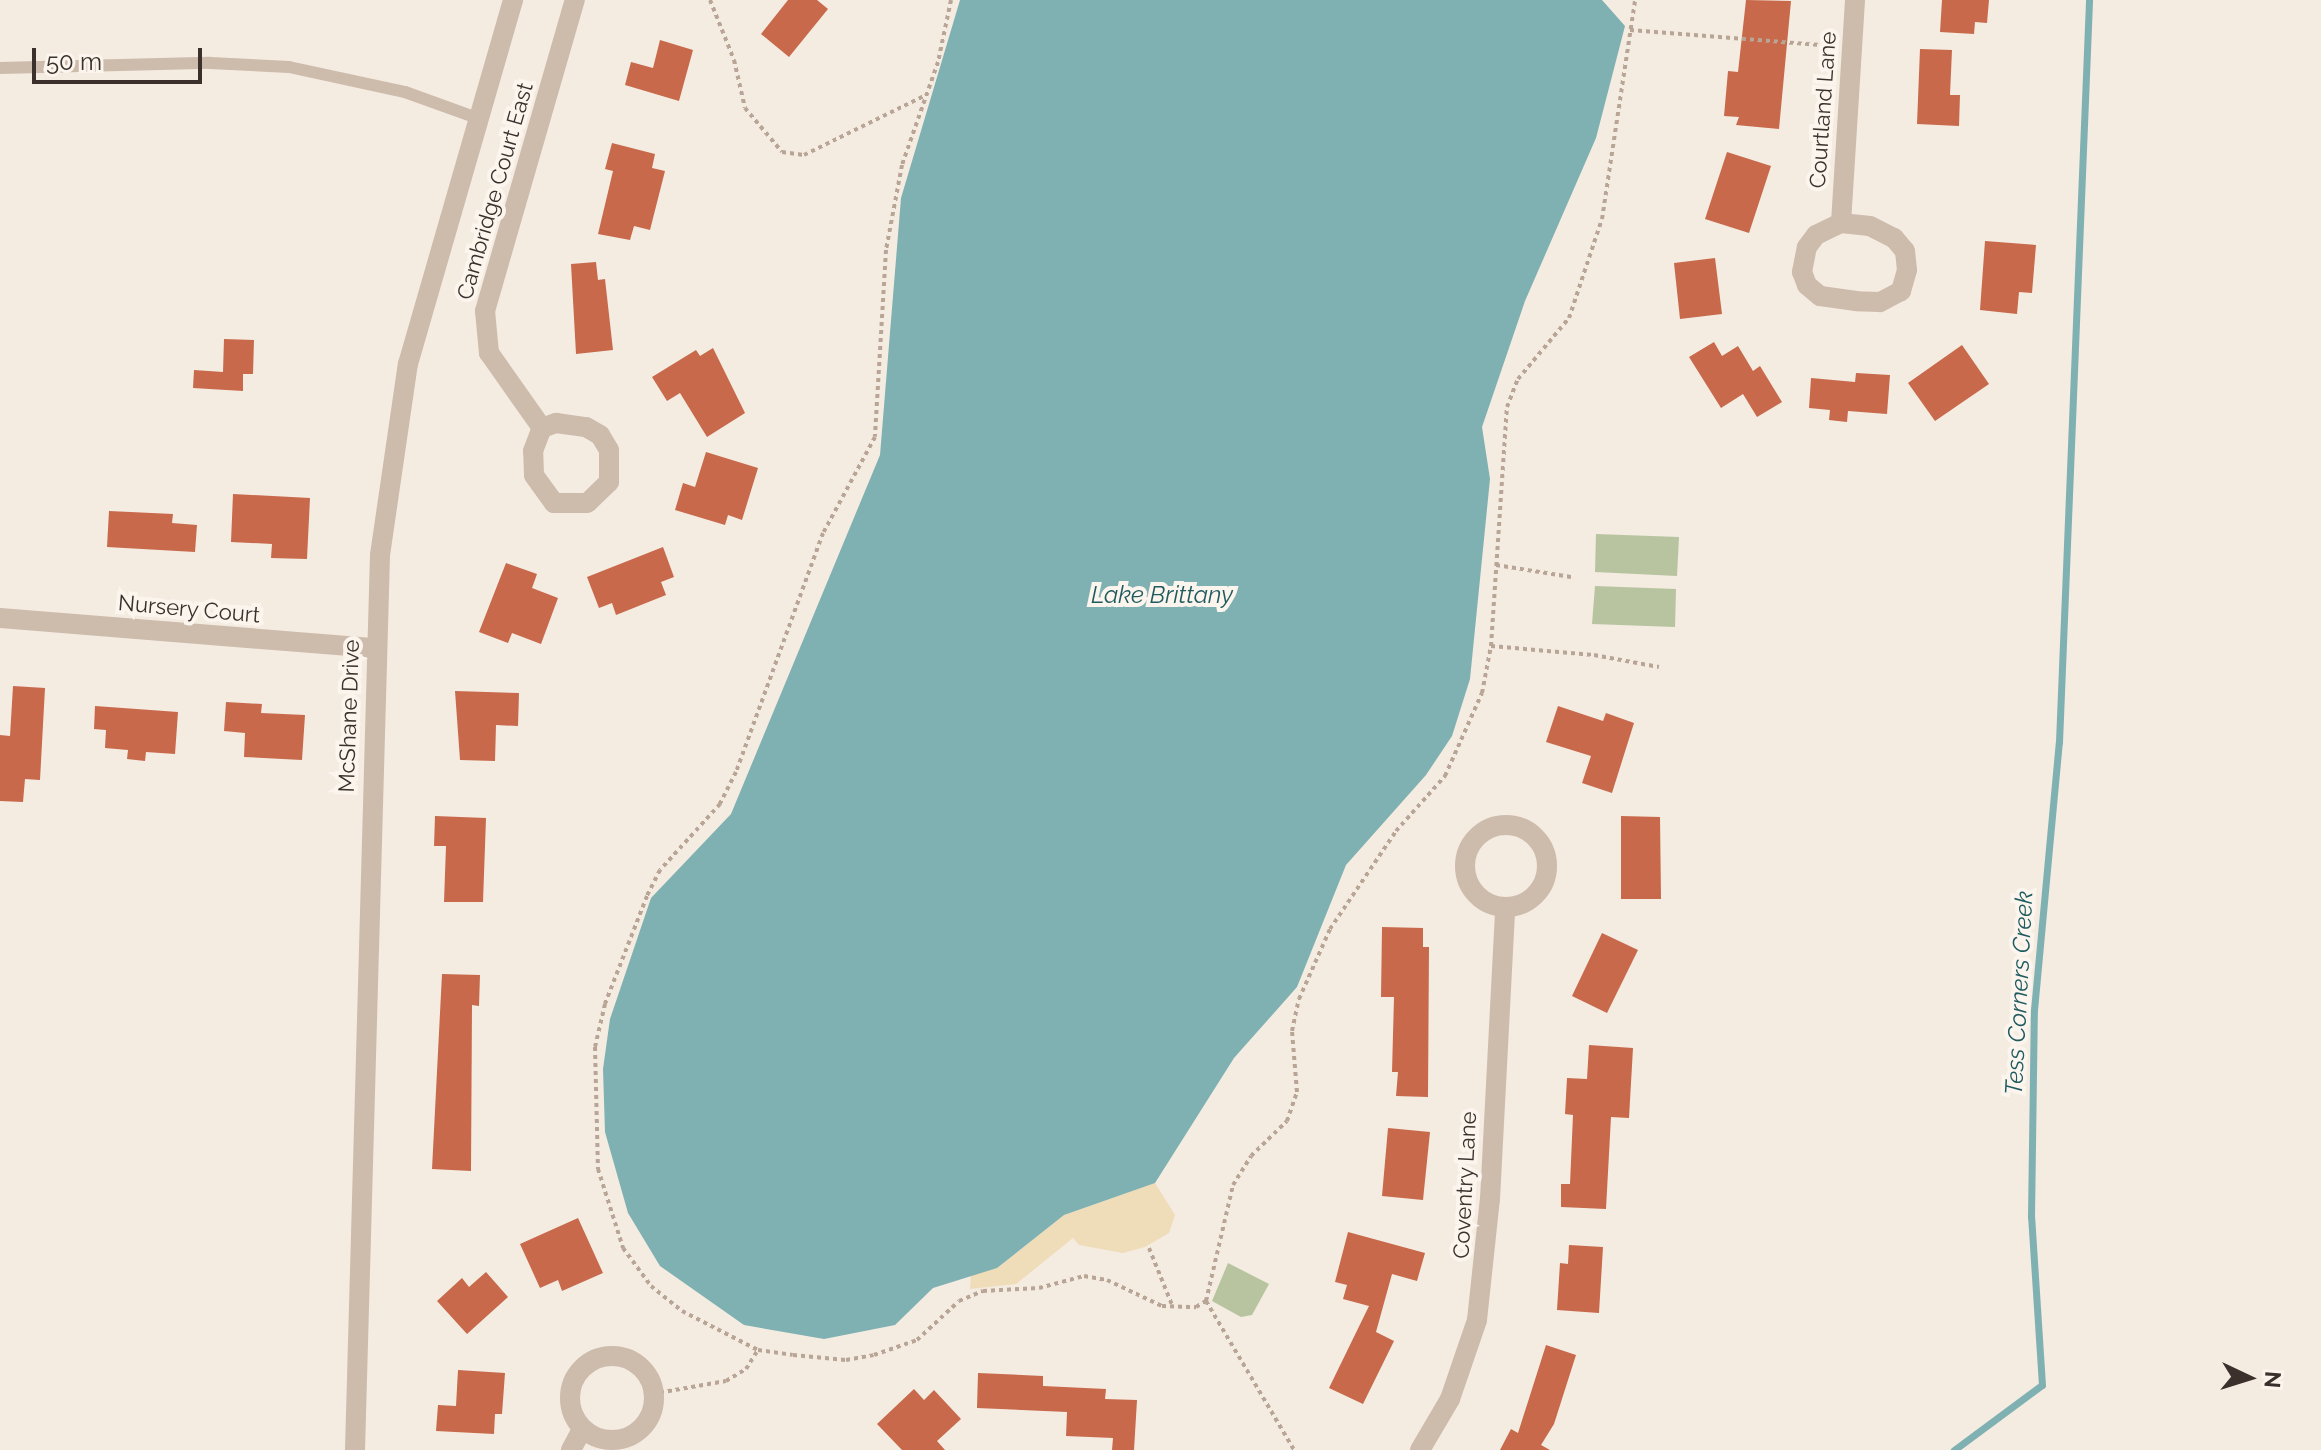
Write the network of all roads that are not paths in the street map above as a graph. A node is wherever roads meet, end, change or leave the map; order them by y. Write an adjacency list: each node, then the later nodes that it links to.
1 (513, 0): 5 (street, McShane Drive)
2 (575, 0): 7 (street, Cambridge Court East)
3 (1855, 0): 6 (street, Courtland Lane)
4 (0, 68): 5 (lane)
5 (477, 118): 9 (street, McShane Drive)
6 (1841, 223): 6 (street)
7 (542, 428): 7 (street)
8 (0, 618): 9 (street, Nursery Court)
9 (375, 648): 12 (street, McShane Drive)
10 (1505, 910): 10 (street); 14 (street, Coventry Lane)
11 (581, 1431): 11 (street); 13 (street)
12 (355, 1450)
13 (571, 1450)
14 (1420, 1450)

